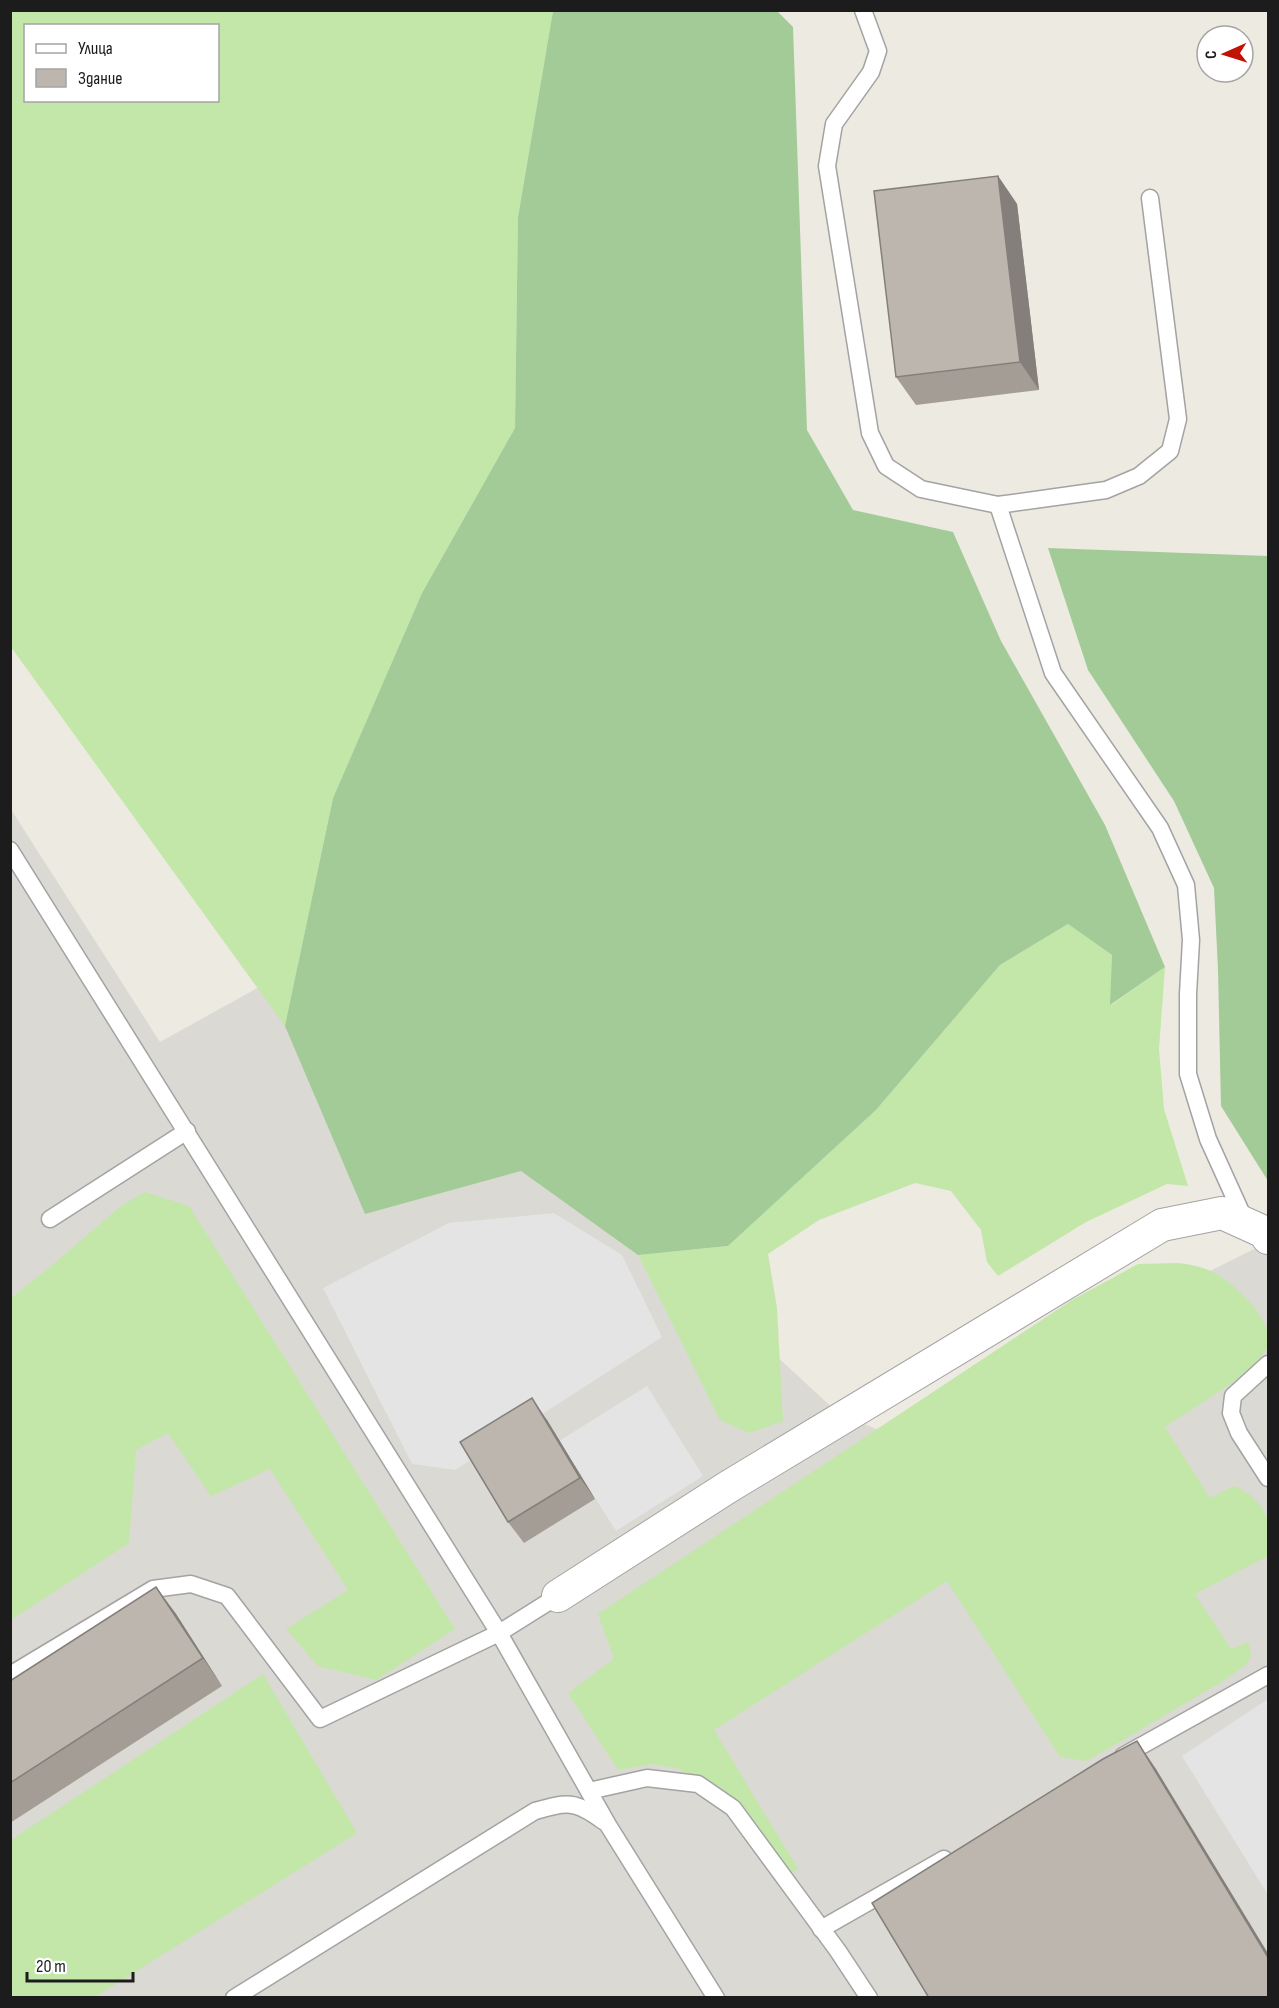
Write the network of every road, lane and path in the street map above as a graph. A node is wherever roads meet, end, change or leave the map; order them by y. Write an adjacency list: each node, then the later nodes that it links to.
1 (863, 10): 3 (lane)
2 (1150, 198): 3 (lane)
3 (998, 505): 7 (lane)
4 (10, 850): 5 (lane)
5 (187, 1131): 6 (lane); 11 (lane)
6 (50, 1220)
7 (1258, 1231): 10 (street)
8 (1269, 1364): 9 (lane)
9 (1269, 1478)
10 (558, 1596): 11 (lane)
11 (499, 1633): 12 (lane); 15 (lane)
12 (10, 1675)
13 (1269, 1675): 14 (lane)
14 (1111, 1763)
15 (589, 1791): 16 (lane); 18 (lane)
16 (608, 1825): 19 (lane); 20 (lane)
17 (956, 1852): 18 (lane)
18 (821, 1929): 21 (lane)
19 (234, 1998)
20 (716, 1998)
21 (869, 1998)

